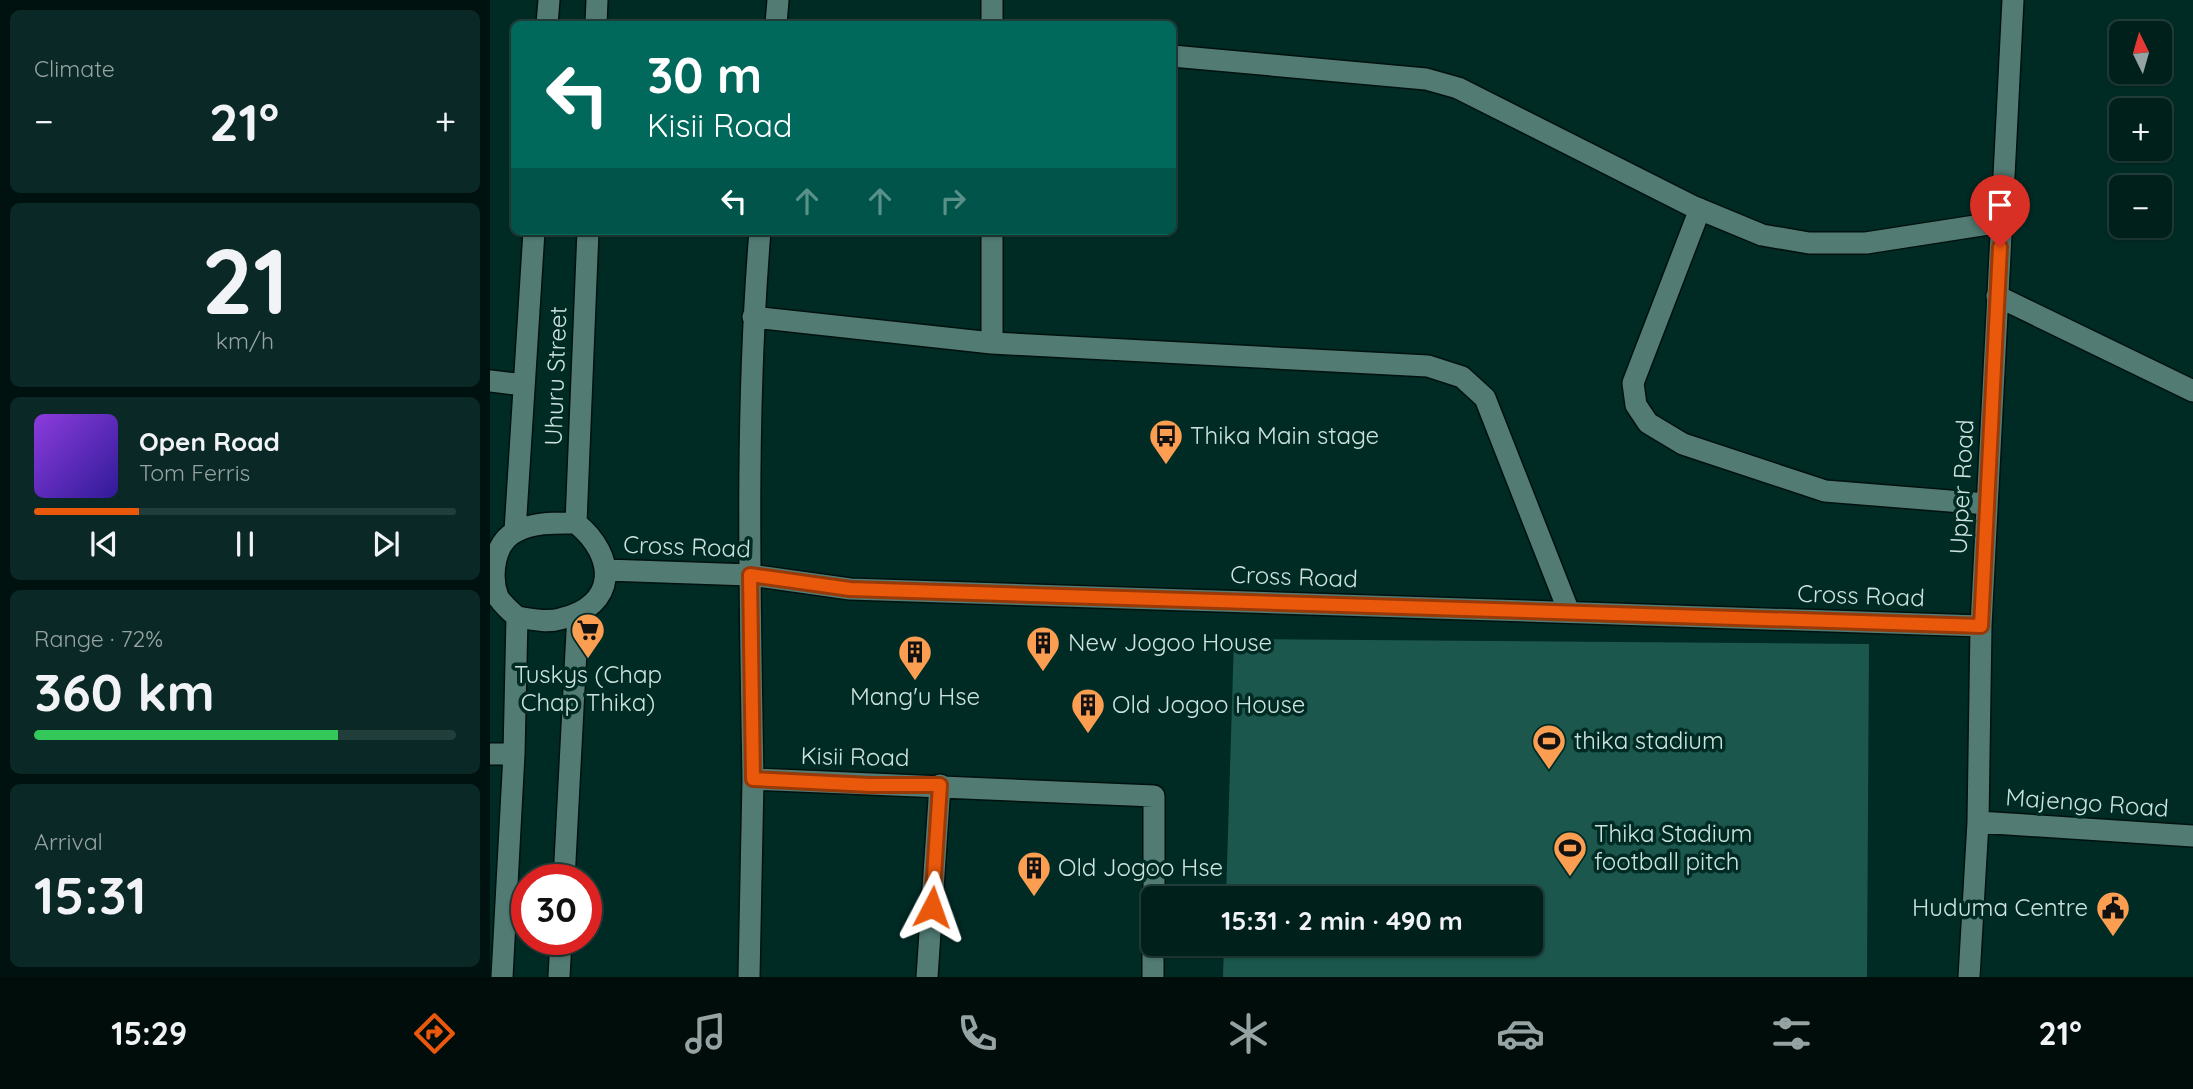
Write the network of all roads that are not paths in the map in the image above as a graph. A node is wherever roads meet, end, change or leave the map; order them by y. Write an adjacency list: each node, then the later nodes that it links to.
1 (549, 0): 6 (street)
2 (597, 0): 7 (street)
3 (778, 0): 8 (street)
4 (992, 0): 9 (street)
5 (2013, 0): 12 (street, Upper Road)
6 (547, 21)
7 (596, 21)
8 (776, 21)
9 (992, 21)
10 (1176, 56): 11 (street)
11 (1700, 209): 12 (street); 23 (street)
12 (2001, 222): 17 (street, Upper Road)
13 (534, 235): 21 (street, Uhuru Street)
14 (588, 235): 24 (street, Uhuru Street)
15 (760, 235): 18 (street)
16 (992, 235): 19 (street)
17 (1997, 296): 22 (street); 23 (street, Upper Road)
18 (753, 317): 19 (street); 28 (street)
19 (992, 343): 29 (street)
20 (490, 381): 21 (street)
21 (524, 384): 25 (street, Uhuru Street)
22 (2193, 391)
23 (1987, 505): 32 (street, Upper Road)
24 (576, 523): 25 (street); 27 (street)
25 (515, 531): 26 (street)
26 (492, 563): 31 (street)
27 (606, 570): 28 (street, Cross Road); 30 (street)
28 (750, 575): 29 (street, Cross Road); 35 (street)
29 (1569, 612): 32 (street, Cross Road)
30 (578, 613): 31 (street); 39 (street)
31 (517, 617): 34 (street)
32 (1981, 626): 37 (street, Upper Road)
33 (490, 754): 34 (street)
34 (514, 754): 43 (street)
35 (753, 779): 36 (street, Kisii Road); 45 (street)
36 (940, 785): 40 (street, Kisii Road); 46 (street)
37 (1978, 822): 38 (street, Majengo Road); 48 (street, Upper Road)
38 (2193, 836)
39 (565, 864)
40 (1154, 886)
41 (560, 955): 44 (street)
42 (1153, 956): 47 (street)
43 (502, 977)
44 (559, 977)
45 (749, 977)
46 (927, 977)
47 (1153, 977)
48 (1969, 977)

